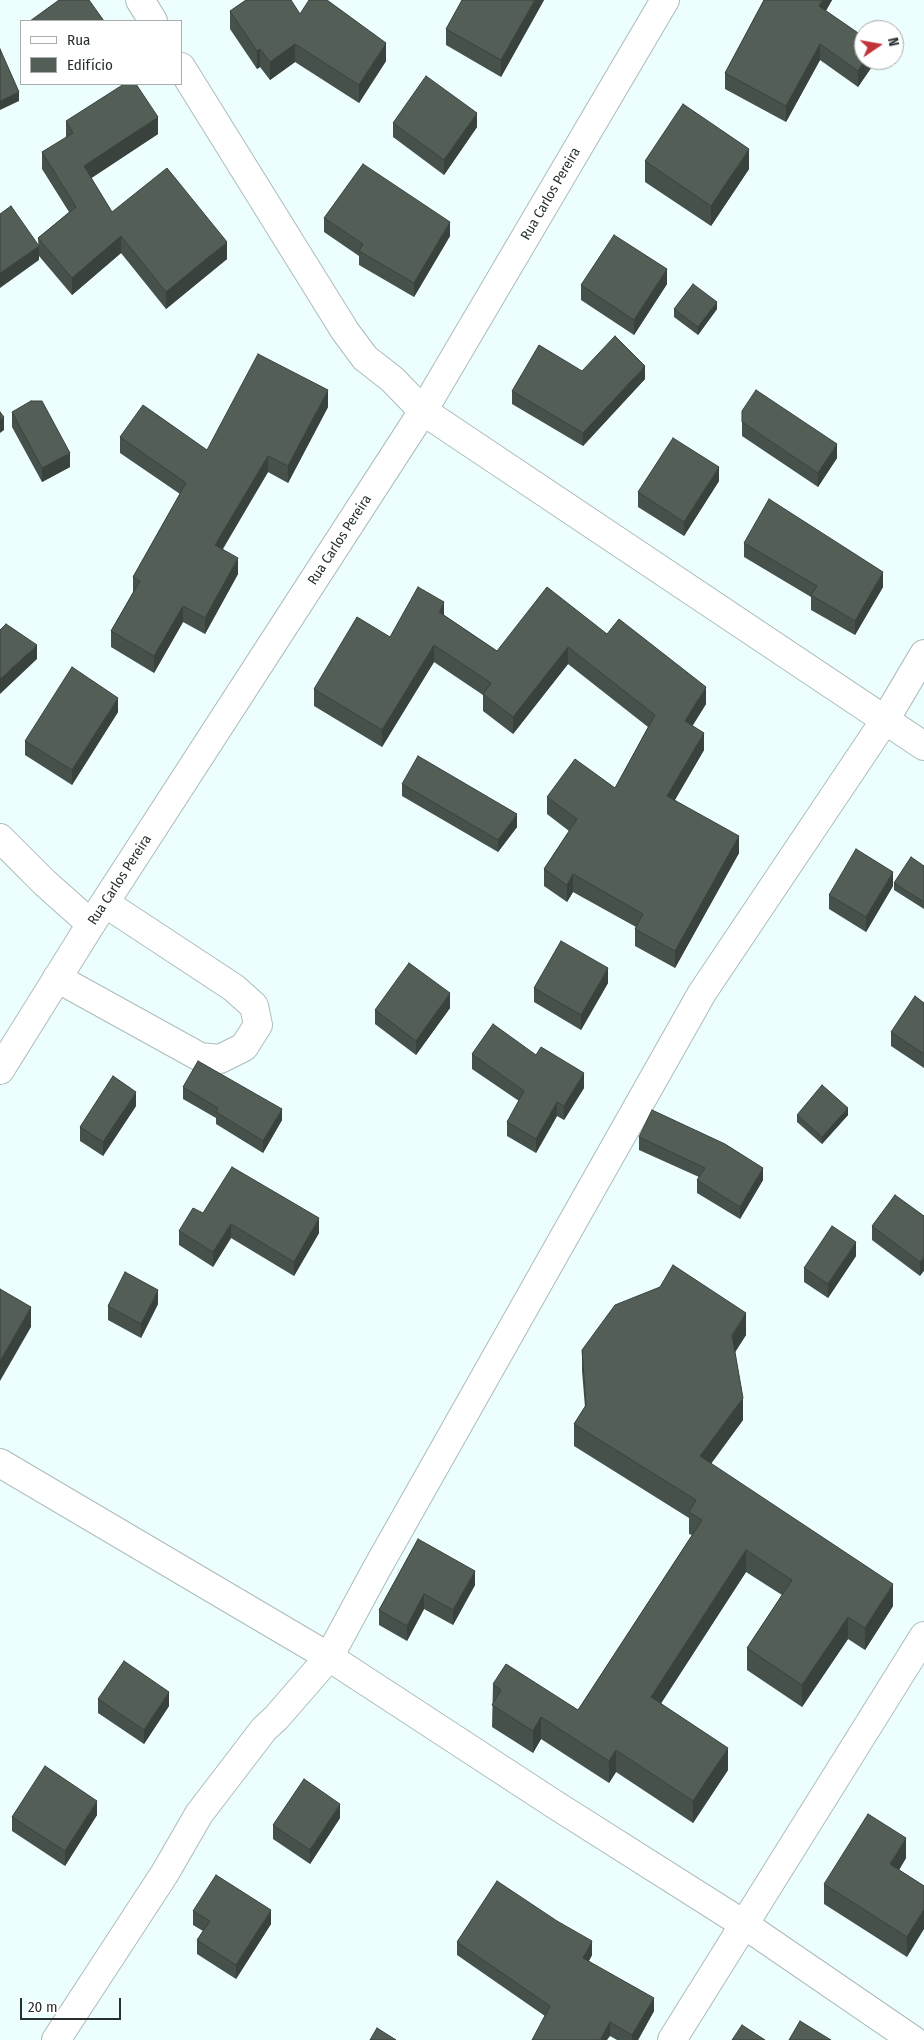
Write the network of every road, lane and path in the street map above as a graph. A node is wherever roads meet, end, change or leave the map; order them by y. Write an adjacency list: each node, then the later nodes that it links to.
1 (140, 0): 3 (street)
2 (665, 0): 5 (street, Rua Carlos Pereira)
3 (152, 20)
4 (182, 69): 5 (street)
5 (423, 412): 7 (street); 10 (street, Rua Carlos Pereira)
6 (924, 654): 7 (street)
7 (885, 720): 8 (street); 15 (street)
8 (924, 746)
9 (0, 838): 10 (street)
10 (98, 913): 11 (street, Rua Carlos Pereira); 11 (street)
11 (57, 978): 12 (street, Rua Carlos Pereira)
12 (0, 1070)
13 (0, 1463): 15 (street)
14 (924, 1636): 16 (street)
15 (329, 1656): 16 (street); 17 (street)
16 (745, 1925): 18 (street); 19 (street)
17 (56, 2040)
18 (672, 2040)
19 (913, 2040)

